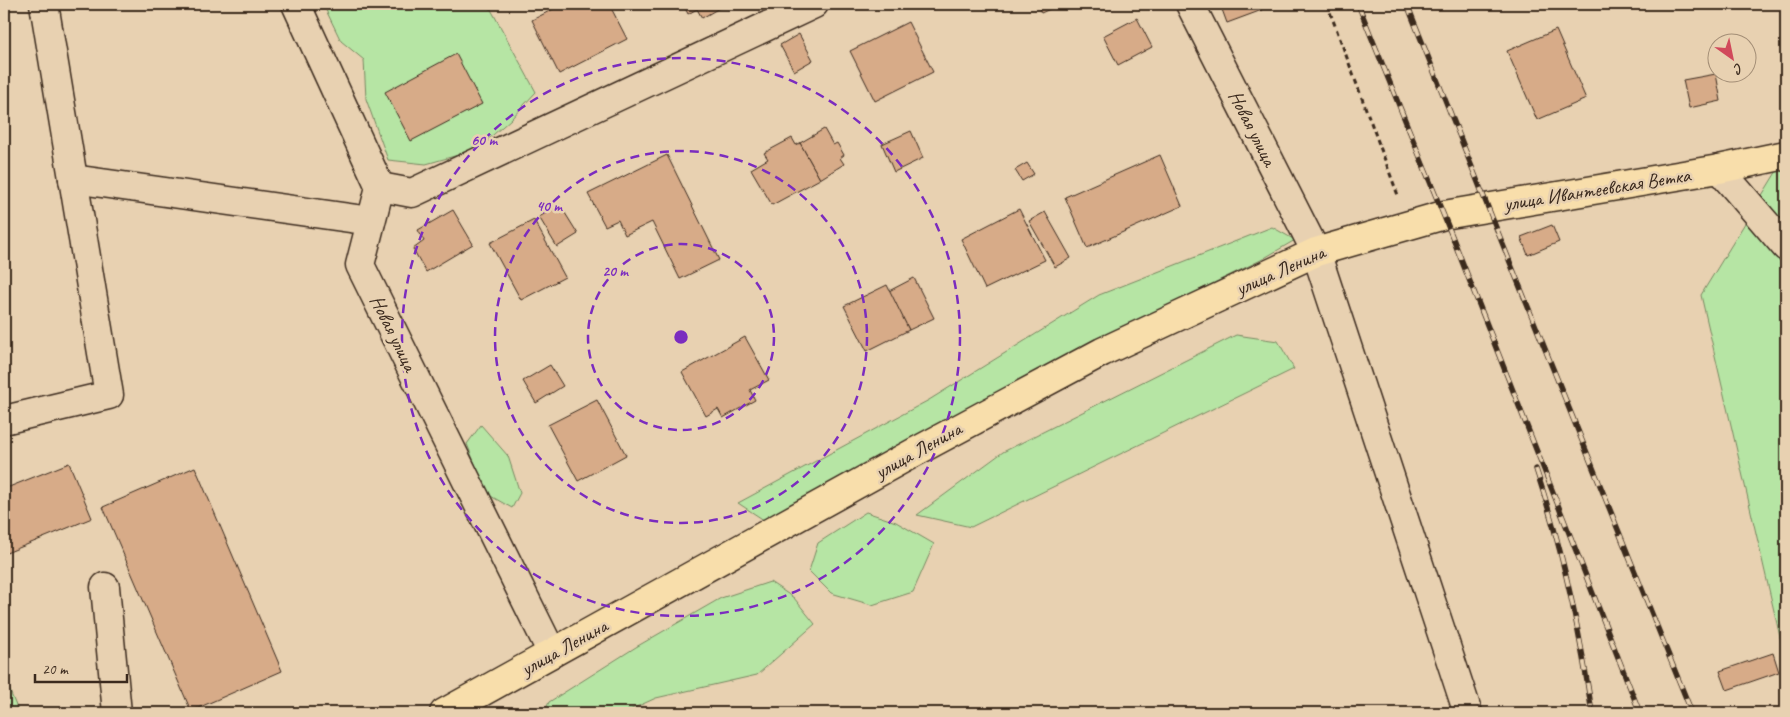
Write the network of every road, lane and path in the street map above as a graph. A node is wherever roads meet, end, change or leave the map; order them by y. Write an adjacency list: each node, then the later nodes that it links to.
1 (44, 4): 8 (street)
2 (296, 4): 9 (street)
3 (814, 4): 9 (street)
4 (1190, 4): 13 (street, Новая улица)
5 (1327, 4): 11 (path)
6 (1786, 155): 7 (main road, улица Ивантеевская Ветка)
7 (1719, 169): 11 (main road, улица Ивантеевская Ветка); 12 (street)
8 (73, 179): 10 (street); 14 (street)
9 (380, 187): 10 (street, Новая улица)
10 (371, 221): 16 (street, Новая улица)
11 (1409, 224): 13 (main road, улица Ленина)
12 (1786, 247)
13 (1316, 252): 16 (main road, улица Ленина); 19 (street, Новая улица)
14 (4, 420)
15 (105, 587): 17 (street)
16 (552, 653): 18 (main road, улица Ленина)
17 (117, 713)
18 (444, 713)
19 (1468, 713)

